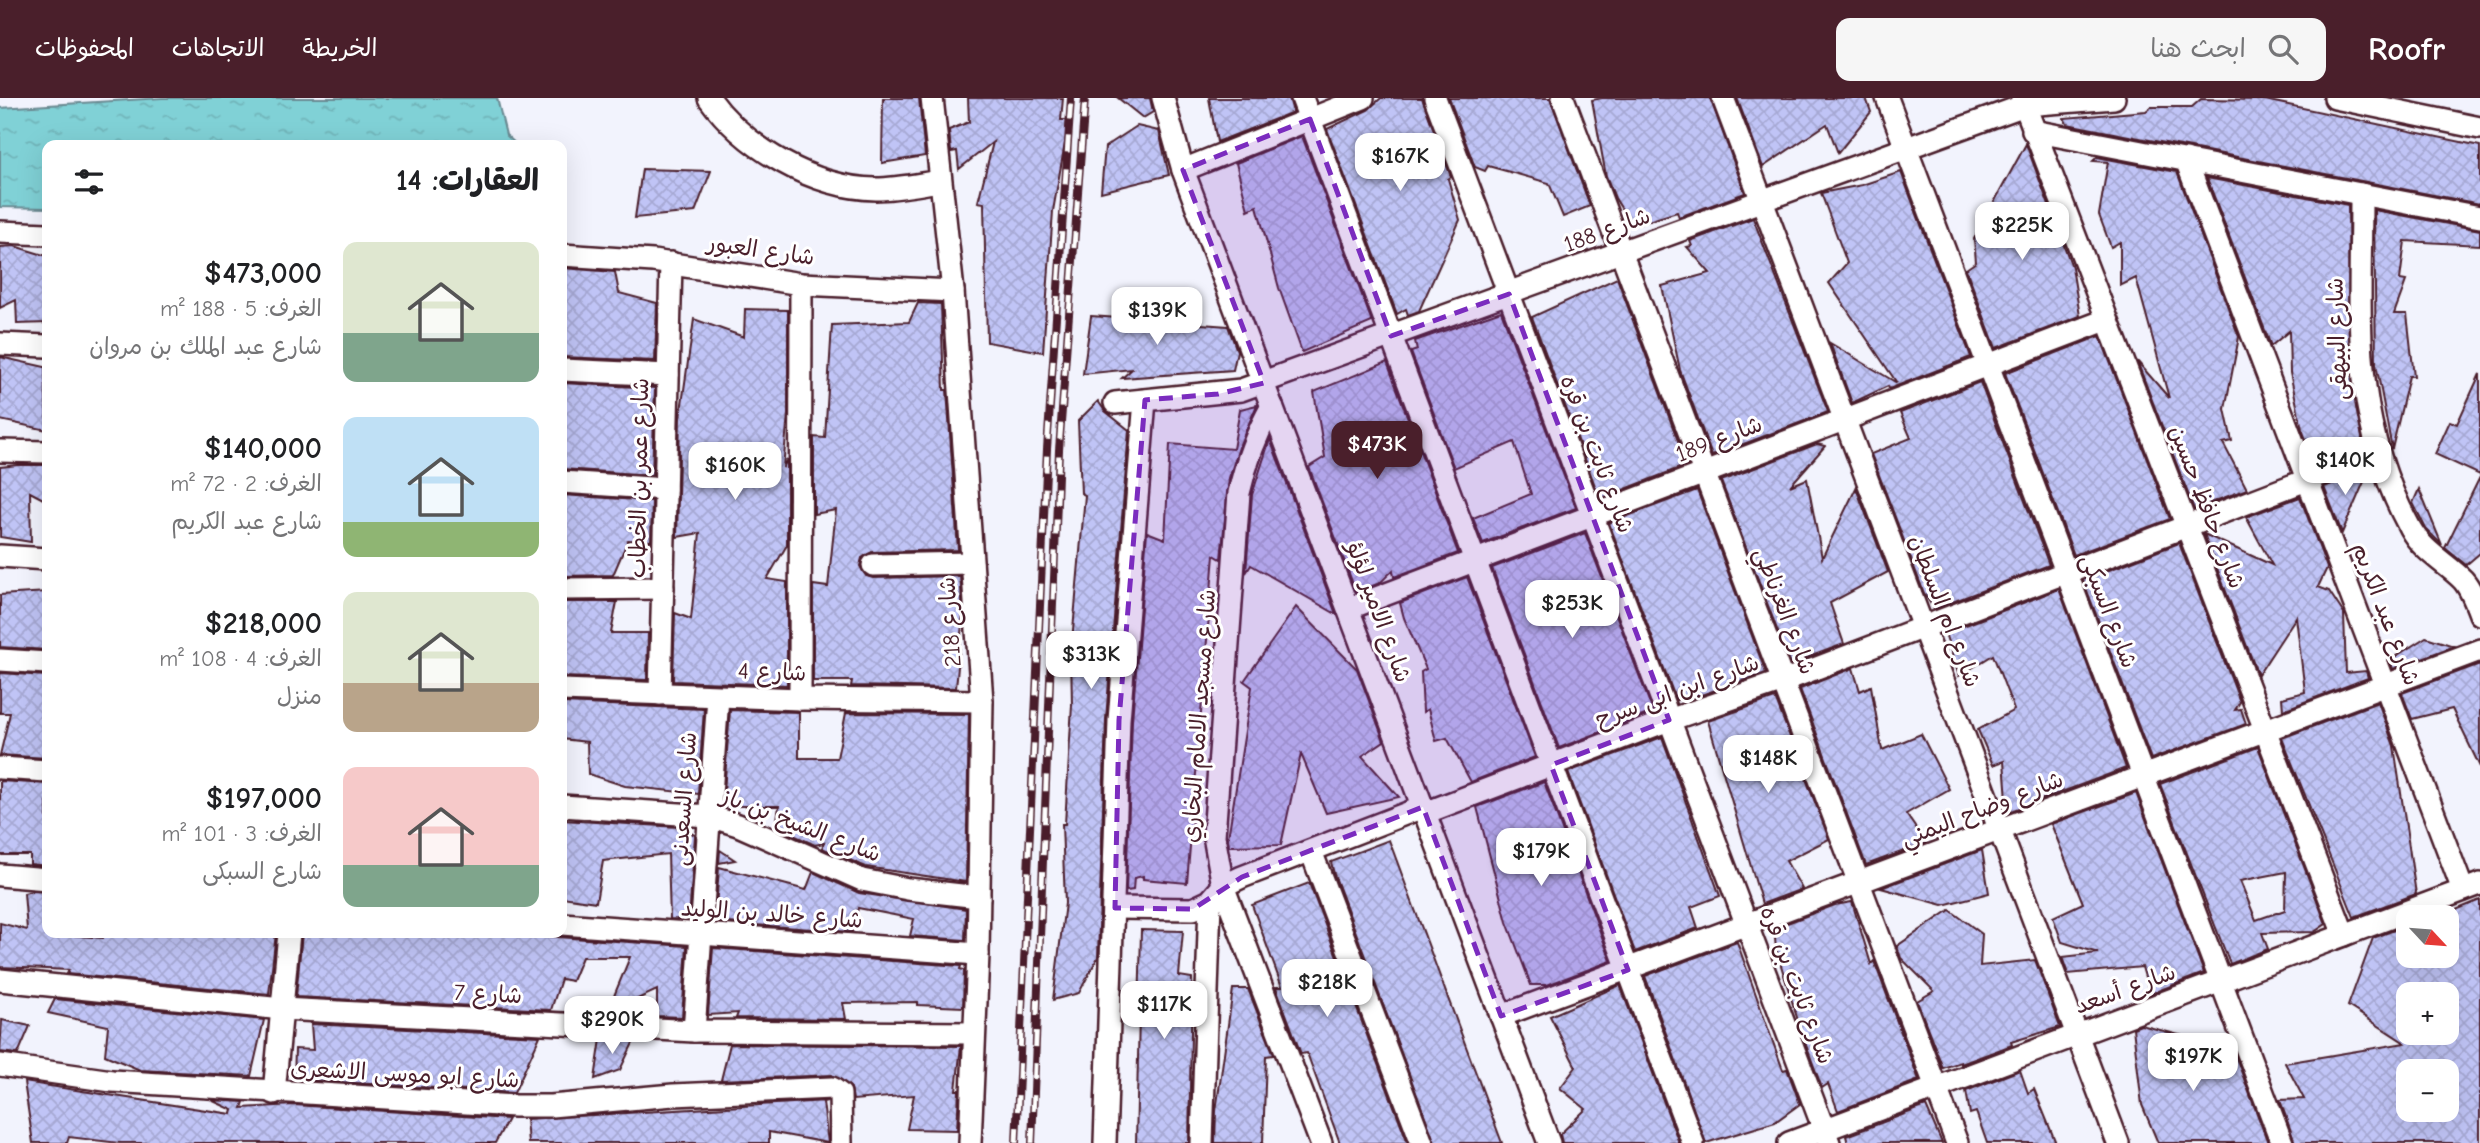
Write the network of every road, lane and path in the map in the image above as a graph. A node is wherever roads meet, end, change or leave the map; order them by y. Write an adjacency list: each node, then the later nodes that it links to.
1 (709, 98): 19 (street)
2 (932, 98): 19 (street, شارع 218)
3 (1163, 98): 18 (street, شارع الامير لؤلؤ)
4 (1302, 98): 13 (street)
5 (1363, 98): 13 (street)
6 (1435, 98): 30 (street, شارع ثابت بن قره)
7 (1563, 98): 25 (street, شارع الغرناطي)
8 (1723, 98): 21 (street, شارع ام السلطان)
9 (1887, 98): 16 (street, شارع السبكى)
10 (2114, 98): 12 (street, شارع 188)
11 (2335, 98): 14 (street)
12 (2023, 102): 15 (street, شارع حافظ حسين); 16 (street, شارع 188)
13 (1310, 119): 18 (street); 32 (street)
14 (2480, 128)
15 (2033, 131): 17 (street); 31 (street, شارع حافظ حسين)
16 (1906, 149): 21 (street, شارع 188); 35 (street, شارع السبكى)
17 (2186, 160): 20 (street); 47 (street, شارع عبد الكريم)
18 (1183, 170): 38 (street, شارع الامير لؤلؤ)
19 (940, 181): 29 (street, شارع 218)
20 (2361, 194): 22 (street); 45 (street, شارع البيهقى)
21 (1762, 201): 25 (street, شارع 188); 42 (street, شارع ام السلطان)
22 (2480, 217)
23 (0, 232): 24 (street)
24 (42, 234)
25 (1621, 253): 30 (street, شارع 188); 46 (street, شارع الغرناطي)
26 (567, 255): 27 (street, شارع العبور)
27 (671, 263): 28 (street, شارع العبور); 37 (street, شارع عمر بن الخطاب)
28 (802, 284): 29 (street, شارع العبور); 71 (street)
29 (953, 291): 55 (street, شارع 218)
30 (1508, 293): 32 (street, شارع 188); 50 (street, شارع ثابت بن قره)
31 (2106, 320): 35 (street, شارع 189); 51 (street, شارع حافظ حسين)
32 (1391, 336): 38 (street, شارع 188); 54 (street)
33 (0, 344): 34 (street)
34 (42, 346)
35 (1988, 365): 42 (street, شارع 189); 57 (street, شارع السبكى)
36 (567, 370): 37 (street)
37 (668, 375): 49 (street, شارع عمر بن الخطاب)
38 (1264, 383): 39 (street, شارع 188); 41 (street, شارع الامير لؤلؤ)
39 (1145, 400): 40 (street, شارع 188); 90 (street)
40 (1115, 403)
41 (1272, 406): 60 (street, شارع الامير لؤلؤ); 88 (street, شارع مسجد الامام البخاري)
42 (1844, 419): 46 (street, شارع 189); 62 (street, شارع ام السلطان)
43 (0, 451): 44 (street)
44 (42, 452)
45 (2377, 453): 47 (street, شارع ابن ابى سرح); 61 (street, شارع البيهقى)
46 (1704, 473): 50 (street, شارع 189); 66 (street, شارع الغرناطي)
47 (2307, 480): 51 (street, شارع ابن ابى سرح); 67 (street, شارع عبد الكريم)
48 (567, 482): 49 (street)
49 (665, 489): 58 (street, شارع عمر بن الخطاب)
50 (1592, 516): 54 (street, شارع 189); 73 (street, شارع ثابت بن قره)
51 (2186, 525): 57 (street, شارع ابن ابى سرح); 74 (street, شارع حافظ حسين)
52 (0, 556): 53 (street)
53 (42, 559)
54 (1475, 560): 60 (street, شارع 189); 75 (street)
55 (972, 563): 56 (street); 72 (street, شارع 218)
56 (873, 565)
57 (2066, 570): 62 (street, شارع ابن ابى سرح); 78 (street, شارع السبكى)
58 (663, 588): 59 (street); 69 (street, شارع عمر بن الخطاب)
59 (567, 589)
60 (1350, 608): 80 (street, شارع الامير لؤلؤ)
61 (2480, 614)
62 (1923, 628): 66 (street, شارع ابن ابى سرح); 82 (street, شارع ام السلطان)
63 (2480, 650): 67 (street, شارع وضاح اليمني)
64 (0, 660): 65 (street)
65 (42, 663)
66 (1783, 681): 73 (street, شارع ابن ابى سرح); 86 (street, شارع الغرناطي)
67 (2385, 686): 74 (street, شارع وضاح اليمني); 87 (street, شارع عبد الكريم)
68 (567, 690): 69 (street, شارع 4)
69 (660, 694): 70 (street, شارع 4)
70 (718, 697): 71 (street, شارع 4); 81 (street, شارع السعدنى)
71 (800, 699): 72 (street, شارع 4)
72 (982, 701): 89 (street, شارع 218)
73 (1669, 720): 75 (street, شارع ابن ابى سرح); 92 (street, شارع ثابت بن قره)
74 (2265, 731): 78 (street, شارع وضاح اليمني); 93 (street, شارع حافظ حسين)
75 (1551, 765): 80 (street, شارع ابن ابى سرح); 97 (street)
76 (0, 768): 77 (street)
77 (42, 771)
78 (2143, 776): 82 (street, شارع وضاح اليمني); 99 (street, شارع السبكى)
79 (567, 806): 81 (street, شارع الشيخ بن باز)
80 (1424, 810): 83 (street, شارع ابن ابى سرح); 101 (street, شارع الامير لؤلؤ)
81 (709, 816): 89 (street, شارع الشيخ بن باز); 94 (street, شارع السعدنى)
82 (2000, 831): 86 (street, شارع وضاح اليمني); 104 (street, شارع ام السلطان)
83 (1311, 851): 88 (street, شارع ابن ابى سرح); 114 (street)
84 (0, 875): 85 (street)
85 (42, 879)
86 (1859, 883): 92 (street, شارع وضاح اليمني); 106 (street, شارع الغرناطي)
87 (2471, 887): 93 (street, شارع أسعد)
88 (1216, 894): 90 (street, شارع ابن ابى سرح); 112 (street); 113 (street, شارع مسجد الامام البخاري)
89 (979, 897): 96 (street, شارع 218)
90 (1115, 908): 111 (street)
91 (567, 924): 94 (street, شارع خالد بن الوليد)
92 (1747, 926): 97 (street, شارع وضاح اليمني); 108 (street, شارع ثابت بن قره)
93 (2344, 935): 99 (street, شارع أسعد)
94 (701, 936): 96 (street, شارع خالد بن الوليد); 102 (street, شارع السعدنى)
95 (289, 938): 100 (street)
96 (978, 954): 103 (street, شارع 218)
97 (1628, 970): 101 (street, شارع وضاح اليمني); 116 (street)
98 (0, 980): 100 (street, شارع 7)
99 (2221, 981): 104 (street, شارع أسعد); 120 (street, شارع السبكى)
100 (282, 1009): 102 (street, شارع 7); 107 (street)
101 (1501, 1016): 115 (street, شارع الامير لؤلؤ)
102 (694, 1031): 103 (street, شارع 7)
103 (974, 1034): 110 (street, شارع 218)
104 (2077, 1035): 106 (street, شارع أسعد); 119 (street, شارع ام السلطان)
105 (0, 1065): 107 (street, شارع ابو موسى الاشعرى)
106 (1936, 1088): 108 (street, شارع أسعد); 118 (street, شارع الغرناطي)
107 (274, 1093): 109 (street, شارع ابو موسى الاشعرى)
108 (1826, 1136): 117 (street, شارع أسعد)
109 (841, 1143)
110 (970, 1143)
111 (1105, 1143)
112 (1202, 1143)
113 (1321, 1143)
114 (1422, 1143)
115 (1549, 1143)
116 (1693, 1143)
117 (1789, 1143)
118 (1957, 1143)
119 (2118, 1143)
120 (2282, 1143)

